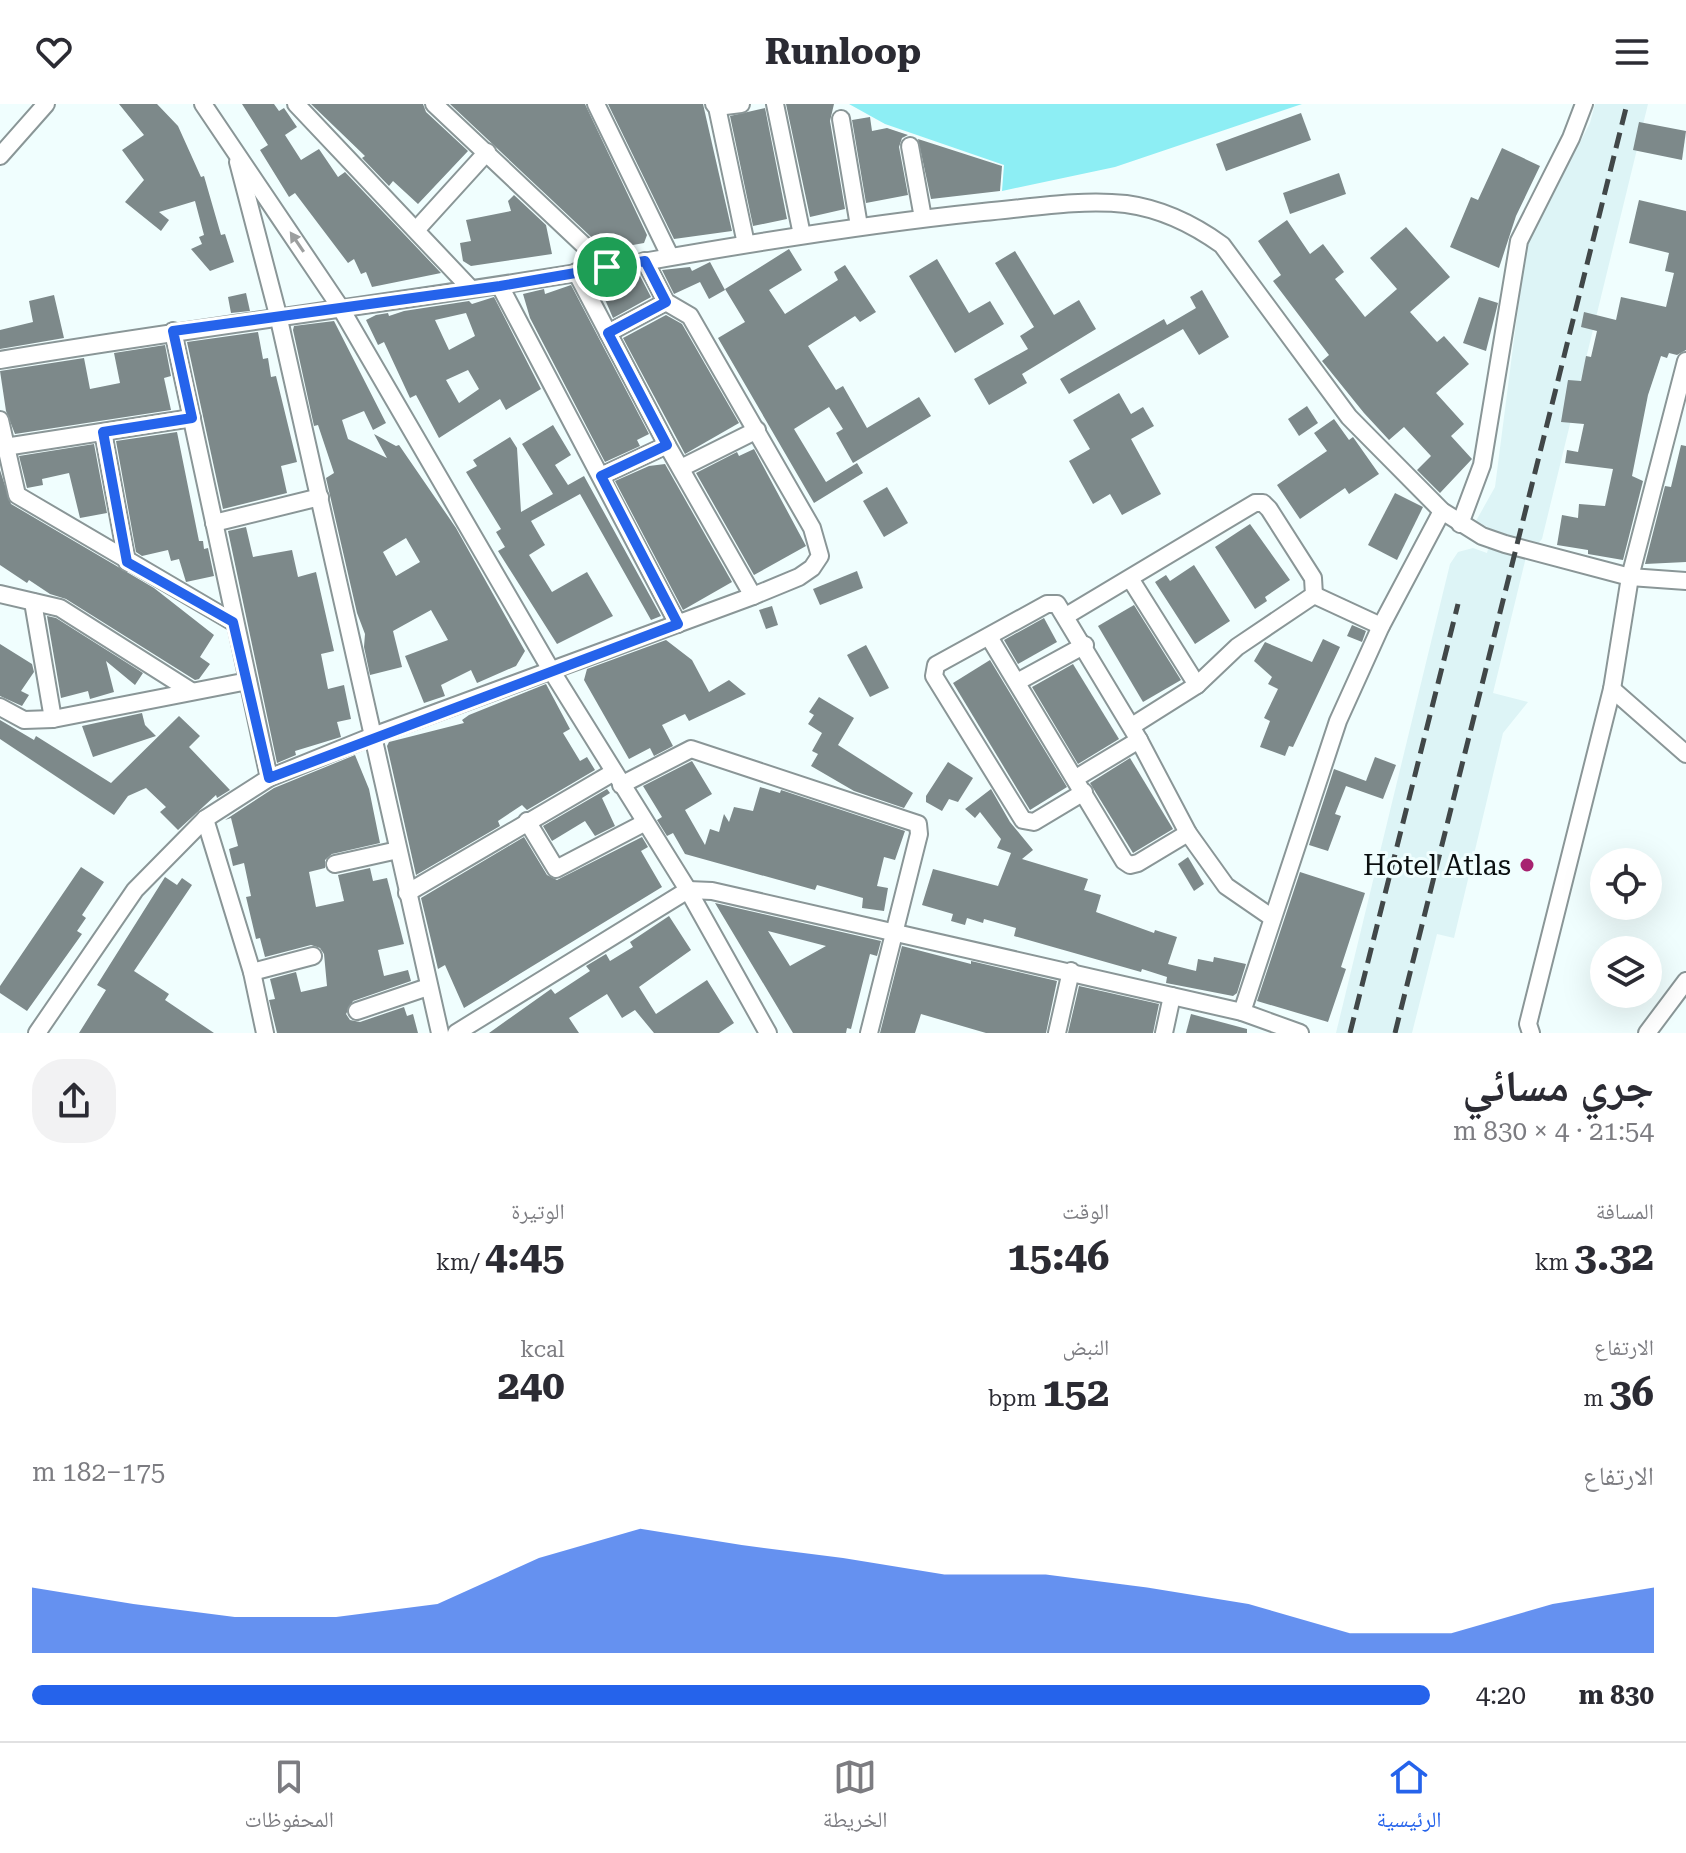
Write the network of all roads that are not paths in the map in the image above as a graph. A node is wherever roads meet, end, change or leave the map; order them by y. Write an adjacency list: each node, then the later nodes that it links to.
1 (46, 104): 14 (street)
2 (203, 104): 12 (street)
3 (296, 104): 17 (street)
4 (434, 104): 13 (street)
5 (596, 104): 20 (street)
6 (741, 104): 9 (street)
7 (775, 104): 18 (street)
8 (1584, 104): 44 (street)
9 (715, 105): 19 (street)
10 (841, 119): 16 (street)
11 (910, 146): 15 (street)
12 (235, 149): 27 (street, one-way to 12); 28 (street)
13 (487, 152): 17 (street); 22 (street)
14 (0, 156)
15 (923, 218): 16 (street); 42 (street)
16 (859, 226): 18 (street)
17 (417, 229): 25 (street)
18 (802, 235): 19 (street)
19 (746, 244): 20 (street)
20 (670, 256): 21 (street)
21 (645, 261): 22 (street); 26 (street)
22 (607, 267): 23 (street)
23 (576, 272): 24 (street); 30 (street)
24 (500, 286): 25 (street); 40 (street)
25 (471, 289): 27 (street)
26 (666, 302): 30 (street); 35 (street)
27 (340, 307): 28 (street); 59 (street)
28 (278, 315): 29 (street); 41 (street)
29 (173, 331): 31 (street); 33 (street)
30 (608, 333): 37 (street)
31 (0, 360)
32 (1686, 364): 46 (street)
33 (192, 418): 36 (street); 43 (street)
34 (0, 420): 38 (street)
35 (757, 430): 39 (street); 51 (street)
36 (103, 432): 38 (street); 45 (street)
37 (667, 445): 39 (street); 40 (street)
38 (5, 447): 45 (street)
39 (681, 468): 51 (street)
40 (601, 476): 55 (street)
41 (320, 497): 43 (street); 68 (street)
42 (1442, 511): 44 (street); 56 (street)
43 (214, 523): 54 (street)
44 (1460, 524): 46 (street)
45 (127, 562): 54 (street)
46 (1630, 577): 48 (street); 63 (street)
47 (1131, 580): 50 (street); 53 (street); 62 (street)
48 (1686, 581)
49 (0, 594): 52 (street)
50 (1314, 595): 56 (street); 62 (street)
51 (753, 596): 55 (street)
52 (33, 602): 64 (street); 66 (street)
53 (1066, 616): 57 (street); 58 (street)
54 (233, 622): 60 (street)
55 (678, 624): 59 (street)
56 (1381, 626): 81 (street)
57 (989, 637): 61 (street); 72 (street)
58 (1085, 645): 61 (street); 67 (street)
59 (551, 670): 68 (street); 71 (street)
60 (248, 681): 64 (street); 70 (street)
61 (1017, 682): 72 (street)
62 (1197, 685): 67 (street)
63 (1612, 689): 69 (street); 100 (street)
64 (191, 691): 66 (street)
65 (0, 707): 66 (street)
66 (53, 719)
67 (1136, 733): 72 (street); 76 (street)
68 (373, 736): 70 (street); 77 (street)
69 (1686, 754)
70 (269, 778): 73 (street)
71 (618, 779): 74 (street); 75 (street); 82 (street)
72 (1080, 785): 76 (street)
73 (205, 819): 85 (street); 92 (street)
74 (527, 821): 75 (street); 80 (street)
75 (644, 823): 79 (street)
76 (1188, 833): 81 (street)
77 (398, 850): 78 (street); 80 (street)
78 (335, 864)
79 (688, 890): 82 (street); 91 (street); 95 (street)
80 (407, 893): 87 (street)
81 (1271, 917): 90 (street)
82 (893, 932): 84 (street); 96 (street)
83 (313, 956): 85 (street)
84 (1071, 971): 88 (street); 97 (street)
85 (252, 972): 93 (street)
86 (1686, 981): 101 (street)
87 (428, 987): 89 (street); 94 (street)
88 (1172, 996): 90 (street); 98 (street)
89 (357, 1011)
90 (1242, 1012): 99 (street)
91 (761, 1031)
92 (37, 1033)
93 (265, 1033)
94 (440, 1033)
95 (456, 1033)
96 (869, 1033)
97 (1057, 1033)
98 (1164, 1033)
99 (1300, 1033)
100 (1531, 1033)
101 (1647, 1033)

